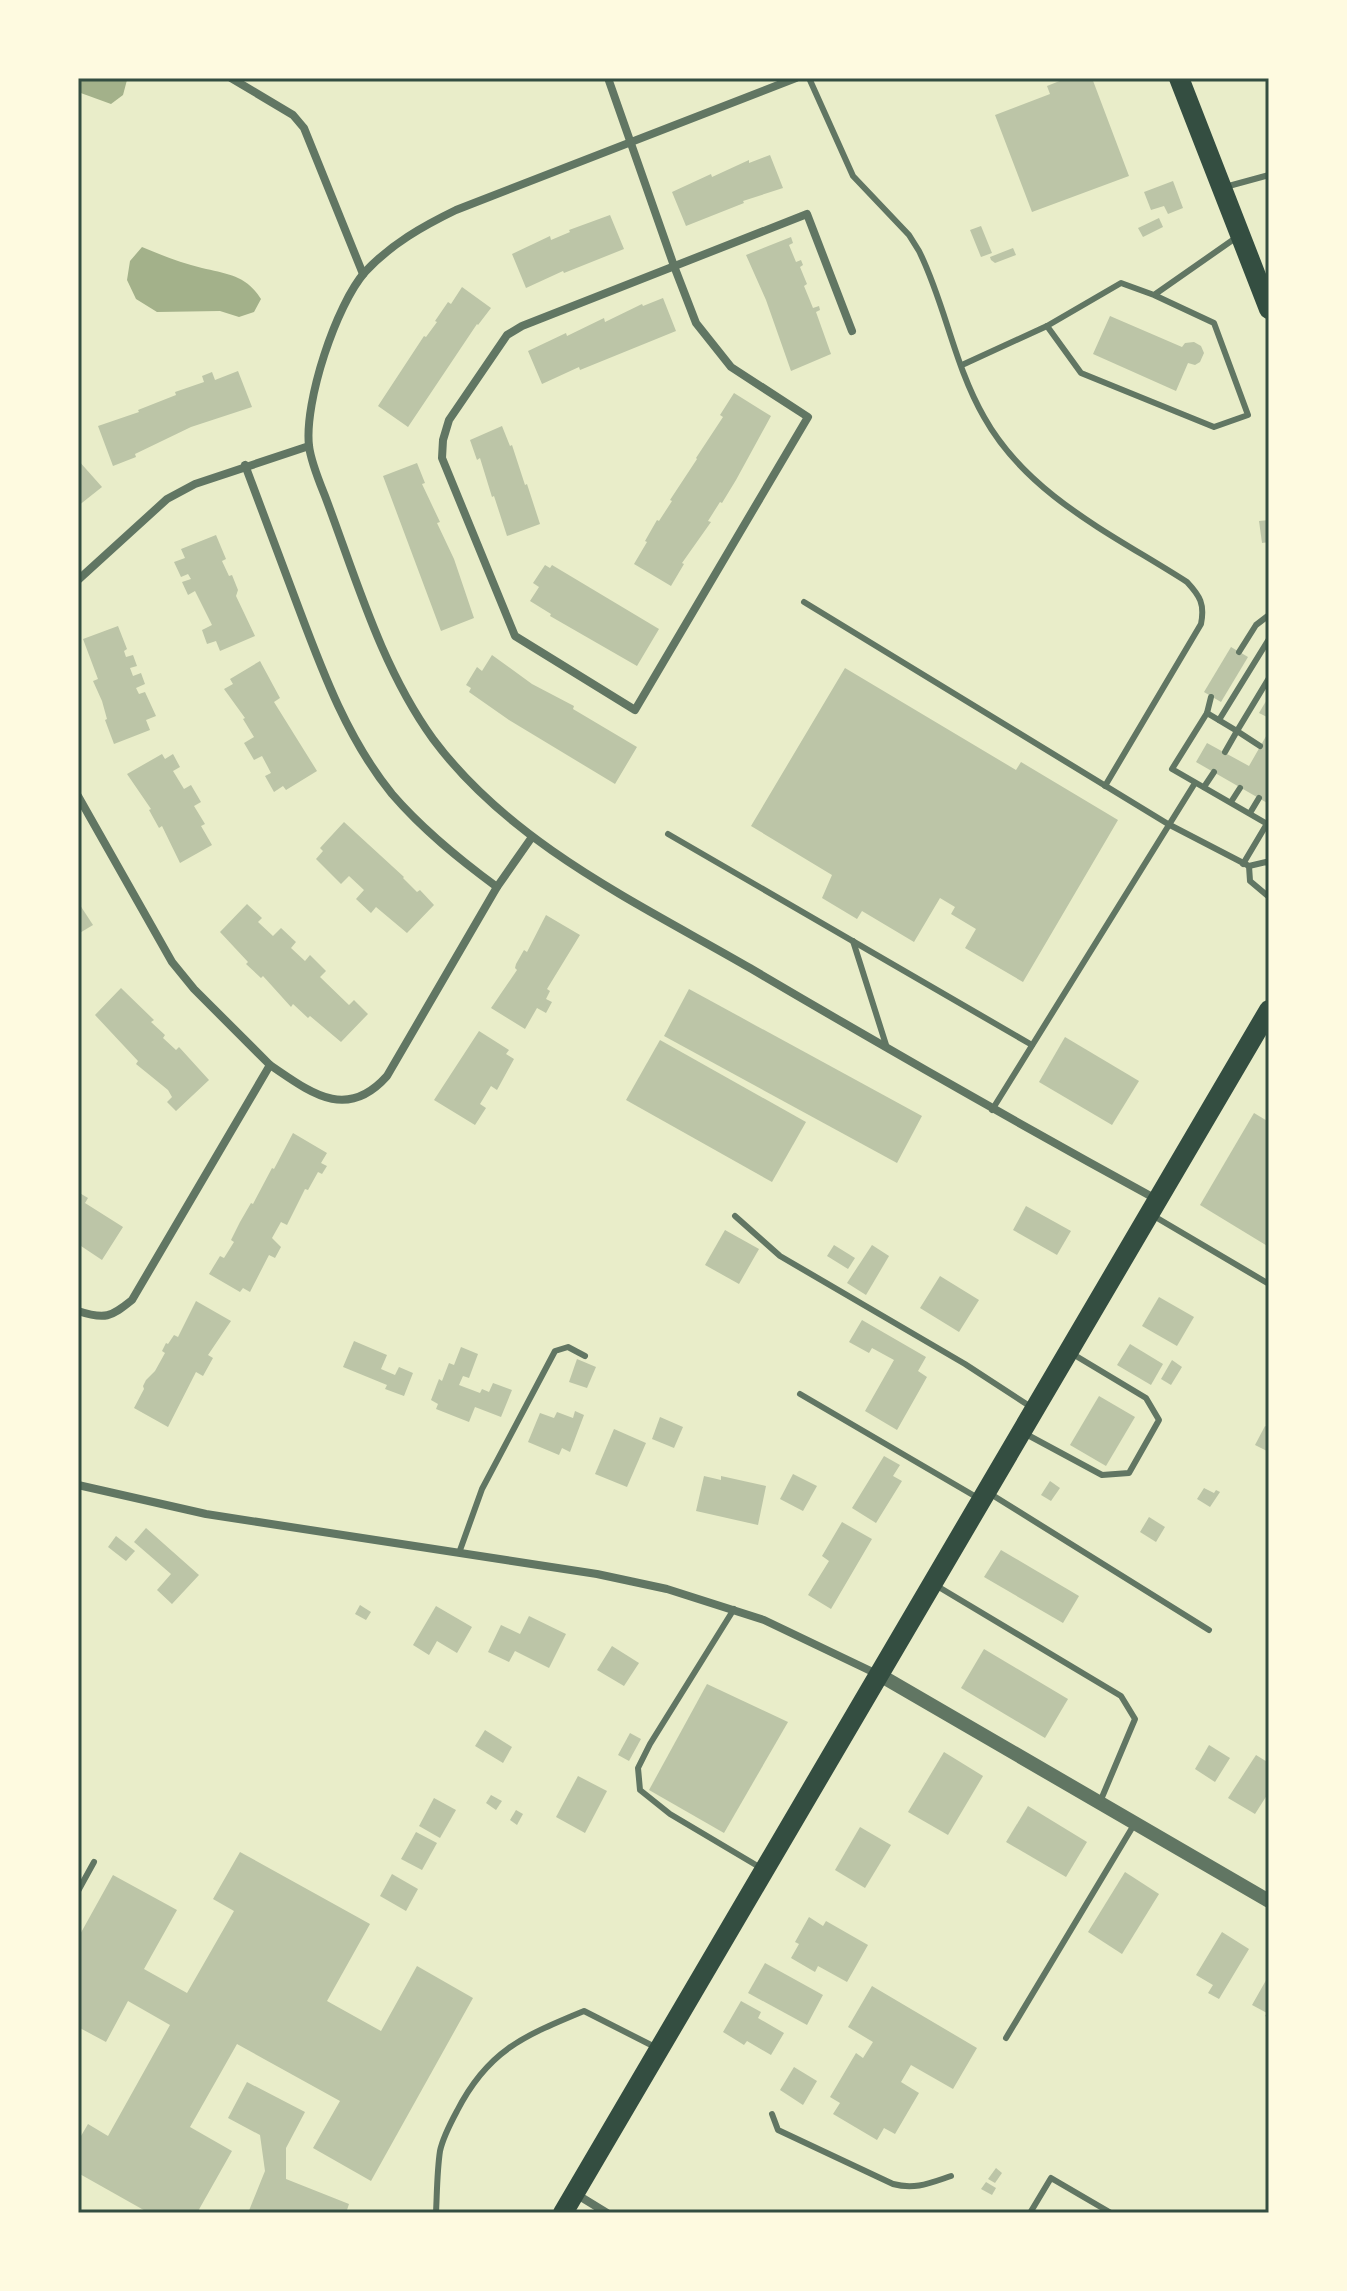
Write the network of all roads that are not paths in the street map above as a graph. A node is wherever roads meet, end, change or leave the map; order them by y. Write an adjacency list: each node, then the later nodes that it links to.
1 (231, 78): 11 (street)
2 (608, 78): 6 (street)
3 (796, 78): 6 (street)
4 (809, 78): 16 (lane)
5 (1179, 78): 8 (main road)
6 (630, 141): 10 (street); 11 (street)
7 (1269, 175): 8 (lane)
8 (1222, 188): 9 (main road)
9 (1240, 235): 12 (lane); 13 (main road)
10 (674, 266): 10 (street); 15 (street)
11 (363, 274): 17 (street)
12 (1154, 295): 14 (lane); 14 (lane)
13 (1269, 309)
14 (1047, 326): 16 (lane)
15 (852, 331)
16 (962, 365): 33 (lane)
17 (309, 446): 18 (street); 43 (street)
18 (245, 465): 19 (street); 46 (street)
19 (78, 580)
20 (804, 602): 33 (lane)
21 (1269, 615): 23 (lane)
22 (1269, 639): 27 (lane)
23 (1239, 652)
24 (1269, 678): 28 (lane)
25 (1211, 697): 26 (lane)
26 (1207, 713): 27 (lane); 32 (lane)
27 (1219, 720): 28 (lane)
28 (1237, 731): 29 (lane); 30 (lane)
29 (1260, 746)
30 (1225, 752)
31 (1214, 772): 34 (lane)
32 (1195, 783): 34 (lane); 41 (lane)
33 (1105, 786): 41 (lane)
34 (1204, 787): 38 (lane)
35 (1240, 788): 38 (lane)
36 (78, 796): 52 (street)
37 (1259, 798): 39 (lane)
38 (1231, 802): 39 (lane)
39 (1250, 813): 40 (lane)
40 (1268, 823): 45 (lane)
41 (1168, 824): 45 (lane); 50 (lane)
42 (668, 834): 48 (lane)
43 (532, 837): 46 (street); 51 (street)
44 (1269, 864): 45 (lane)
45 (1246, 865): 47 (lane)
46 (497, 887): 52 (street)
47 (1269, 897)
48 (853, 940): 50 (lane); 51 (lane)
49 (1269, 1010): 54 (main road)
50 (1032, 1045): 53 (lane)
51 (887, 1048): 53 (street)
52 (270, 1065): 57 (street)
53 (992, 1110): 54 (street)
54 (1153, 1206): 56 (lane); 58 (main road)
55 (735, 1216): 61 (lane)
56 (1269, 1284)
57 (78, 1311)
58 (1068, 1351): 61 (main road); 62 (lane)
59 (585, 1356): 65 (lane)
60 (800, 1394): 64 (lane)
61 (1034, 1409): 62 (main road)
62 (1021, 1432): 64 (main road)
63 (78, 1485): 65 (street)
64 (983, 1496): 66 (main road); 68 (lane)
65 (459, 1553): 67 (street)
66 (932, 1583): 69 (main road); 70 (lane)
67 (734, 1609): 69 (street); 73 (lane)
68 (1209, 1630)
69 (878, 1674): 70 (street); 73 (main road)
70 (1100, 1802): 71 (street)
71 (1135, 1823): 75 (street); 76 (lane)
72 (94, 1862): 74 (lane)
73 (764, 1870): 77 (main road)
74 (78, 1891)
75 (1269, 1901)
76 (1006, 2038)
77 (660, 2049): 80 (main road); 81 (lane)
78 (772, 2114): 79 (lane)
79 (951, 2176)
80 (575, 2193): 82 (main road); 83 (street)
81 (436, 2213)
82 (563, 2213)
83 (607, 2213)
84 (1030, 2213): 85 (lane)
85 (1111, 2213)

